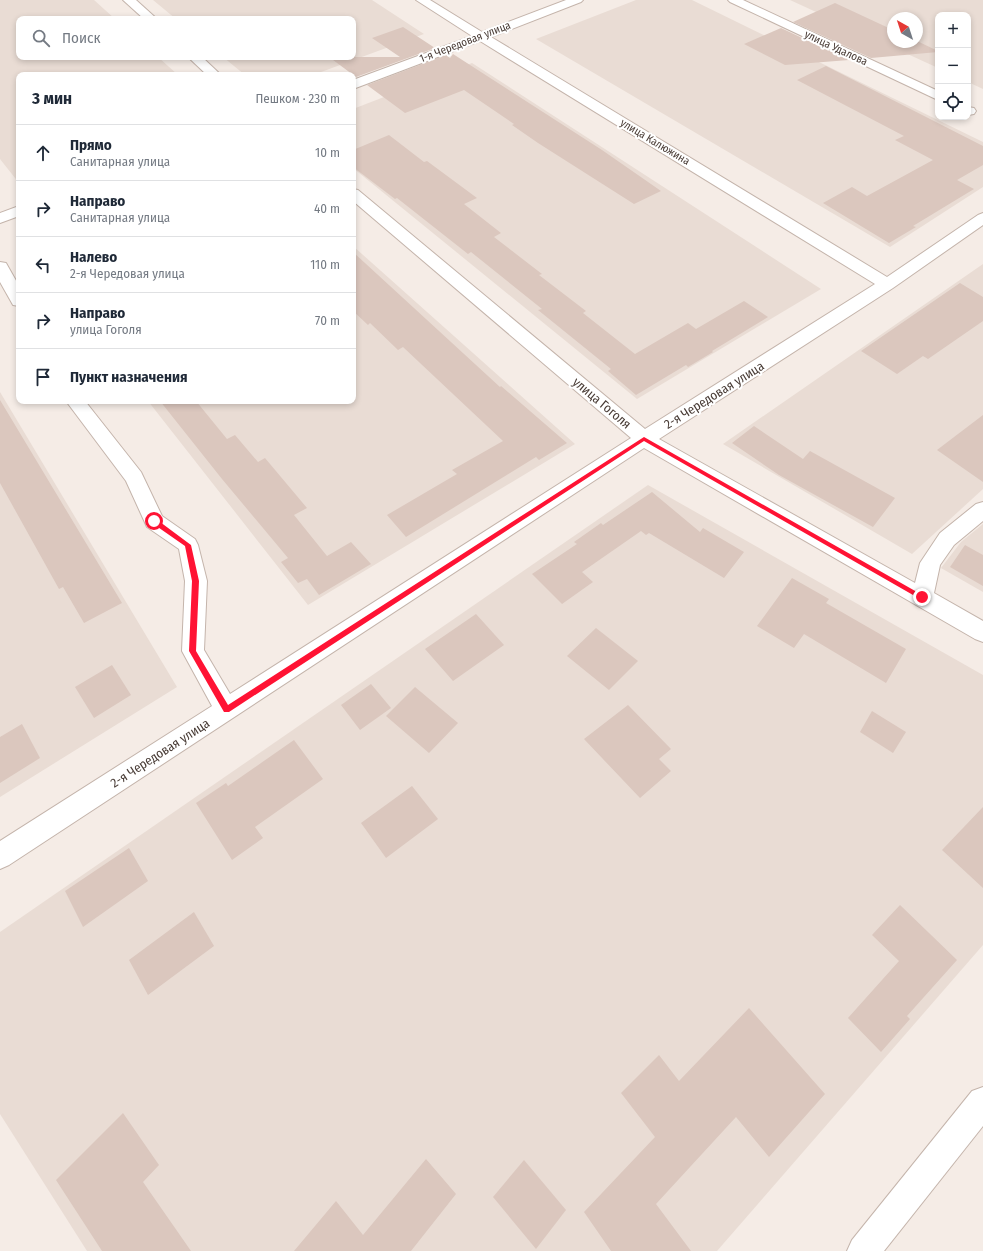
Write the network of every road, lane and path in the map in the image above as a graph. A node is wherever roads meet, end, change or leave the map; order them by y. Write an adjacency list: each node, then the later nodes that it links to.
1 (129, 0): 5 (street)
2 (422, 0): 6 (street, улица Калюжина)
3 (577, 0): 6 (street, 1-я Чередовая улица)
4 (734, 0): 10 (street, улица Удалова)
5 (148, 16)
6 (482, 36): 9 (street, 1-я Чередовая улица); 16 (street, улица Калюжина)
7 (198, 60): 8 (street)
8 (212, 72)
9 (356, 84)
10 (935, 95)
11 (356, 196): 19 (street, улица Гоголя)
12 (16, 212): 13 (street)
13 (0, 218)
14 (983, 218): 16 (street, 2-я Чередовая улица)
15 (0, 267): 17 (street)
16 (887, 284): 19 (street, 2-я Чередовая улица)
17 (16, 296)
18 (78, 404): 23 (street)
19 (644, 439): 21 (street, улица Гоголя); 23 (street, 2-я Чередовая улица)
20 (983, 510): 21 (street)
21 (922, 597): 22 (street, улица Гоголя)
22 (983, 632)
23 (227, 710): 24 (street, 2-я Чередовая улица)
24 (0, 856)
25 (983, 1102): 26 (street)
26 (863, 1251)

